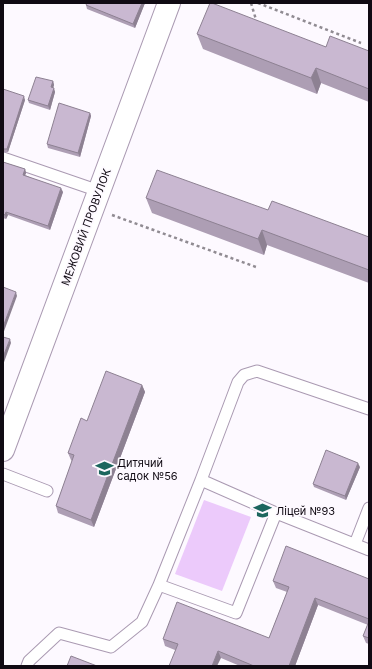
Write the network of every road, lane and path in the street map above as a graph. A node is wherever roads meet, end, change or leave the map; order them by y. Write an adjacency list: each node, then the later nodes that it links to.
1 (168, 3): 7 (street, МЕЖОВИЙ ПРОВУЛОК)
2 (251, 3): 4 (path)
3 (258, 3): 5 (path)
4 (259, 29)
5 (361, 43)
6 (3, 158): 7 (lane)
7 (99, 191): 11 (street, МЕЖОВИЙ ПРОВУЛОК)
8 (105, 212): 9 (path)
9 (256, 267)
10 (369, 409): 13 (lane)
11 (3, 450)
12 (3, 474): 14 (lane)
13 (201, 480): 16 (lane); 19 (lane)
14 (47, 491)
15 (369, 508): 17 (lane)
16 (276, 512): 17 (lane); 19 (lane)
17 (355, 544): 18 (lane)
18 (369, 550)
19 (159, 585): 20 (lane)
20 (27, 666)

